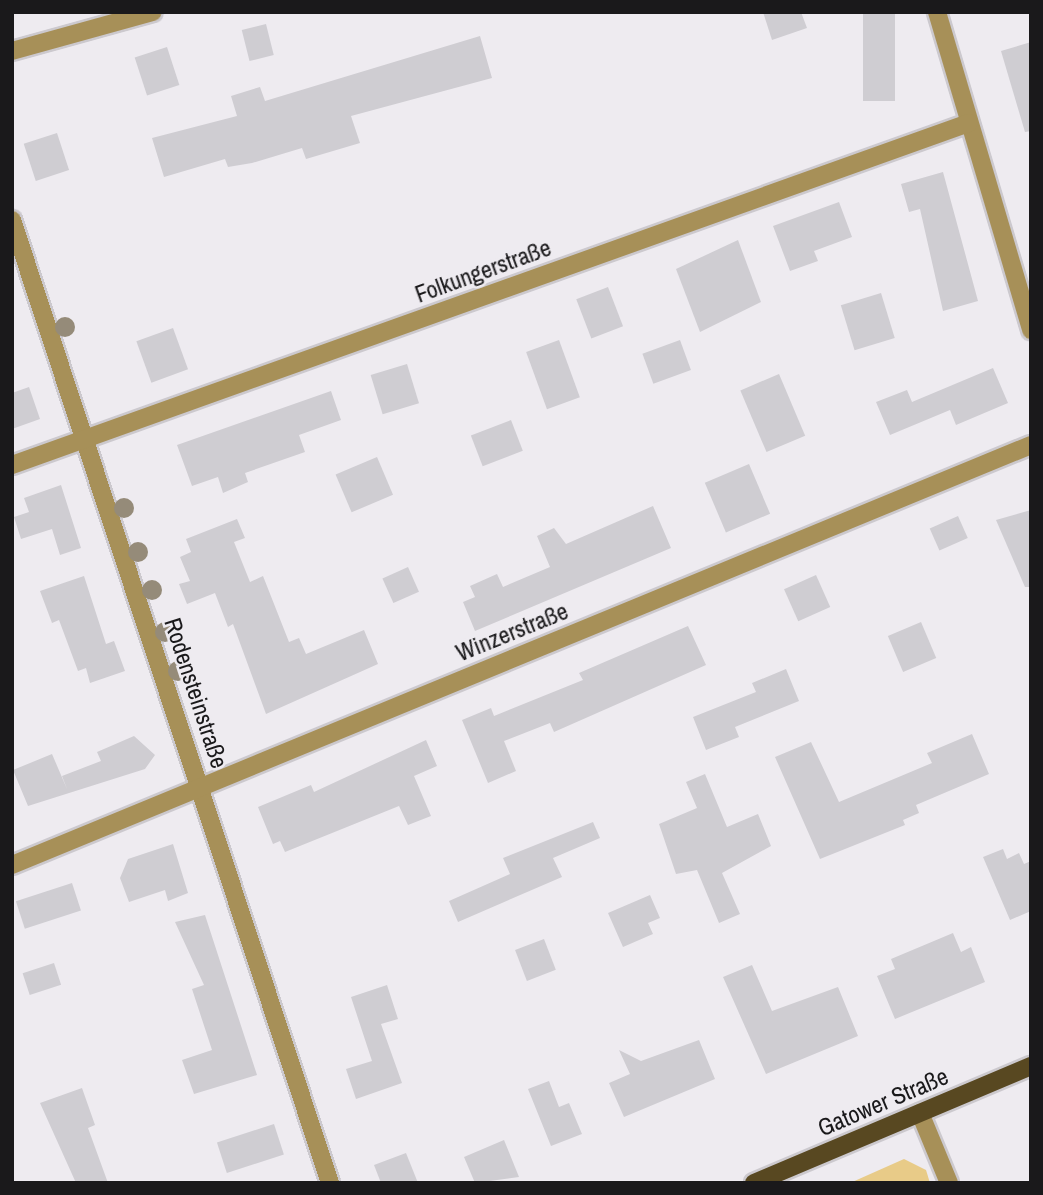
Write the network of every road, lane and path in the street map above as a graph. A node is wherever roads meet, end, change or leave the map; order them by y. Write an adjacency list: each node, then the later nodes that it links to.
1 (153, 12): 3 (street)
2 (937, 12): 4 (street)
3 (12, 51)
4 (969, 123): 6 (street); 7 (street, Folkungerstraße)
5 (12, 220): 7 (street, Rodensteinstraße)
6 (1031, 330)
7 (86, 439): 9 (street, Folkungerstraße); 10 (street, Rodensteinstraße)
8 (1031, 445): 10 (street, Winzerstraße)
9 (12, 465)
10 (201, 786): 11 (street, Winzerstraße); 14 (street, Rodensteinstraße)
11 (12, 865)
12 (1031, 1066): 13 (main road, Gatower Straße)
13 (920, 1113): 15 (main road, Gatower Straße); 16 (street)
14 (330, 1183)
15 (754, 1183)
16 (949, 1183)

